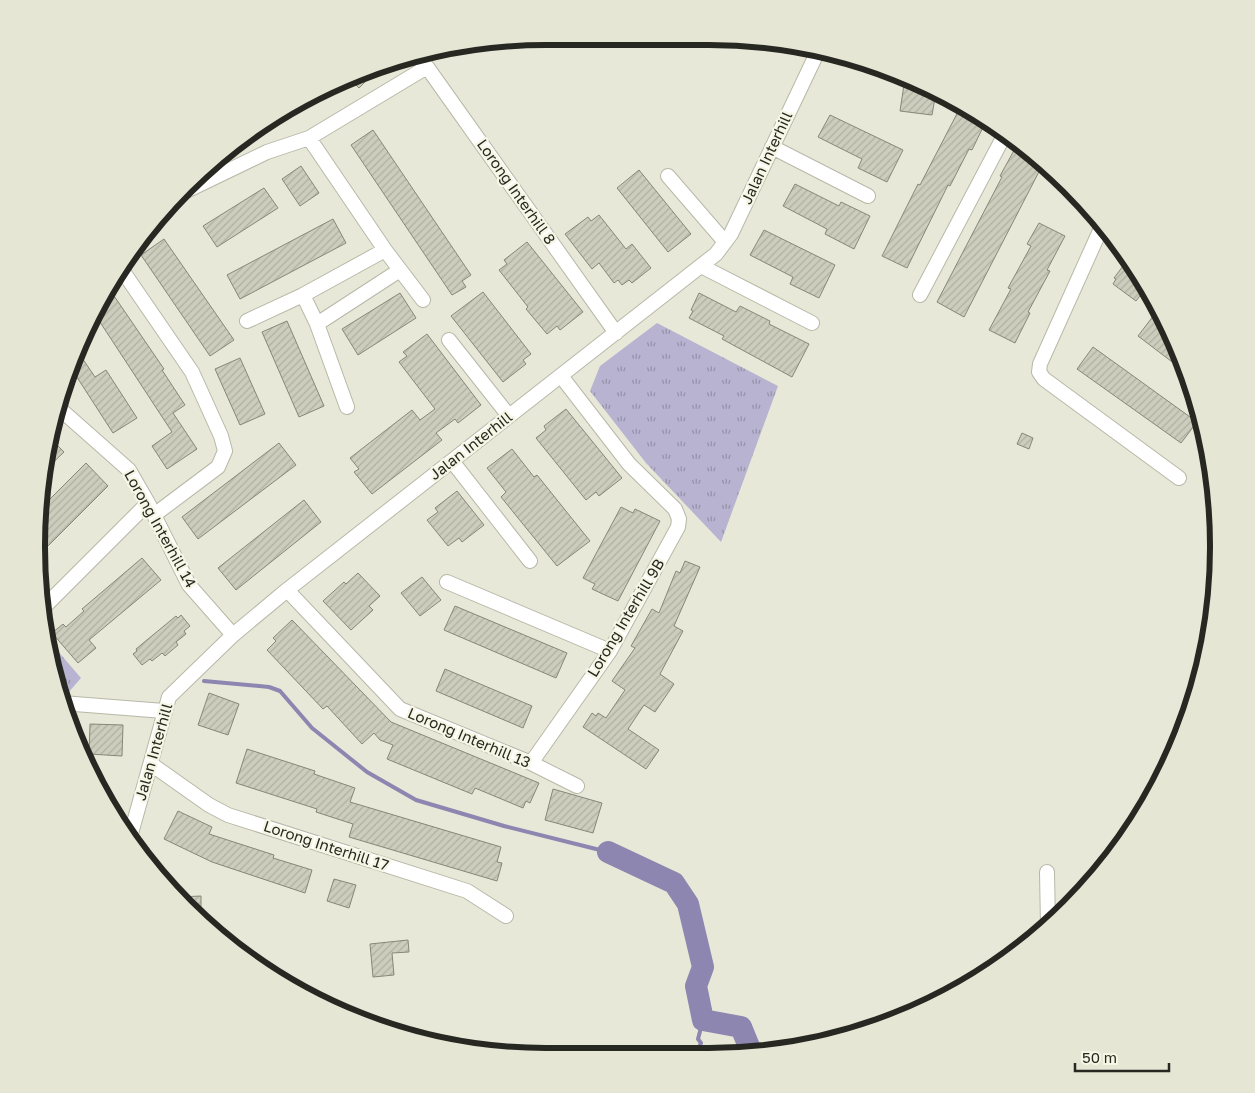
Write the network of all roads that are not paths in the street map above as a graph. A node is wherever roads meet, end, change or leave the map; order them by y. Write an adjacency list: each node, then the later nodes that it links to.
1 (815, 57): 6 (street, Jalan Interhill)
2 (422, 61): 3 (street, Lorong Interhill 8)
3 (428, 67): 4 (street); 22 (street, Lorong Interhill 8)
4 (309, 138): 8 (street); 12 (street)
5 (1002, 140): 17 (street)
6 (772, 148): 9 (street); 11 (street, Jalan Interhill)
7 (668, 176): 11 (street)
8 (200, 184)
9 (868, 196)
10 (1099, 232): 29 (street)
11 (725, 242): 13 (street, Jalan Interhill)
12 (385, 250): 14 (street); 16 (street)
13 (701, 266): 20 (street); 22 (street, Jalan Interhill)
14 (400, 270): 18 (street); 21 (street)
15 (125, 275): 30 (street)
16 (303, 295): 19 (street); 21 (street)
17 (920, 295)
18 (423, 300)
19 (247, 321)
20 (812, 323)
21 (318, 324): 25 (street)
22 (616, 333): 24 (street, Jalan Interhill)
23 (449, 340): 27 (street)
24 (561, 376): 27 (street, Jalan Interhill); 36 (street, Lorong Interhill 9B)
25 (347, 407)
26 (64, 412): 30 (street, Lorong Interhill 14)
27 (510, 416): 28 (street, Jalan Interhill)
28 (452, 461): 31 (street); 33 (street, Jalan Interhill)
29 (1179, 478)
30 (151, 509): 34 (street); 35 (street, Lorong Interhill 14)
31 (530, 561)
32 (446, 582): 36 (street)
33 (287, 590): 35 (street, Jalan Interhill); 39 (street, Lorong Interhill 13)
34 (48, 603)
35 (233, 635): 38 (street, Jalan Interhill)
36 (610, 651): 39 (street, Lorong Interhill 9B)
37 (71, 704): 38 (street)
38 (164, 711): 40 (street, Jalan Interhill)
39 (531, 763): 41 (street, Lorong Interhill 13)
40 (151, 764): 42 (street, Jalan Interhill); 44 (street, Lorong Interhill 17)
41 (576, 786)
42 (132, 828)
43 (1047, 872): 45 (street)
44 (506, 916)
45 (1048, 916)

